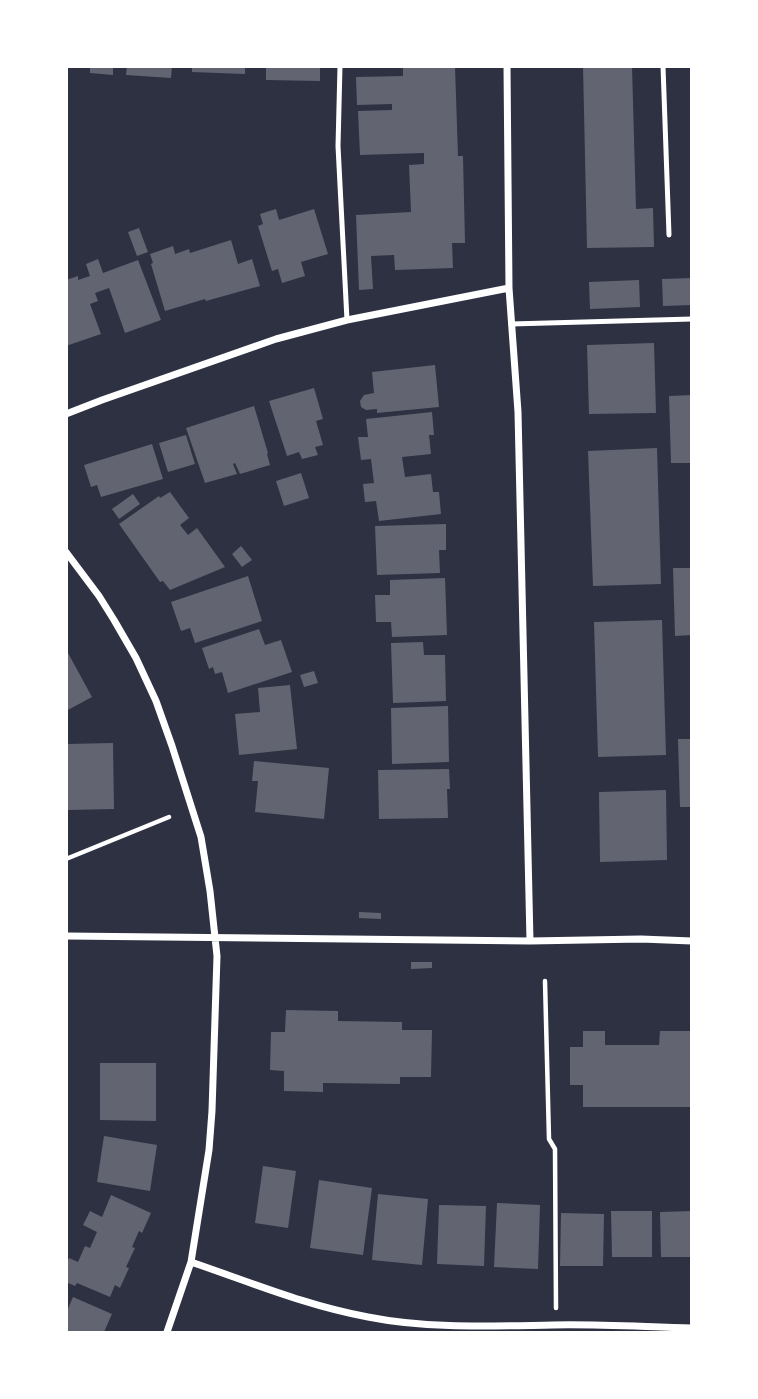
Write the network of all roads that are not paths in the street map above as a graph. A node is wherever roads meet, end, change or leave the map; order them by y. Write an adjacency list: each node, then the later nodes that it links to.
1 (340, 66): 7 (lane)
2 (507, 66): 5 (street)
3 (663, 66): 4 (lane)
4 (669, 235)
5 (509, 288): 7 (street); 8 (street)
6 (691, 319): 8 (lane)
7 (347, 320): 9 (street)
8 (512, 324): 13 (street)
9 (66, 414)
10 (66, 552): 12 (street)
11 (66, 936): 12 (street)
12 (214, 938): 13 (street); 15 (street)
13 (530, 941): 14 (street)
14 (691, 941)
15 (191, 1262): 17 (street); 18 (street)
16 (691, 1328): 17 (street)
17 (531, 1329)
18 (167, 1332)

